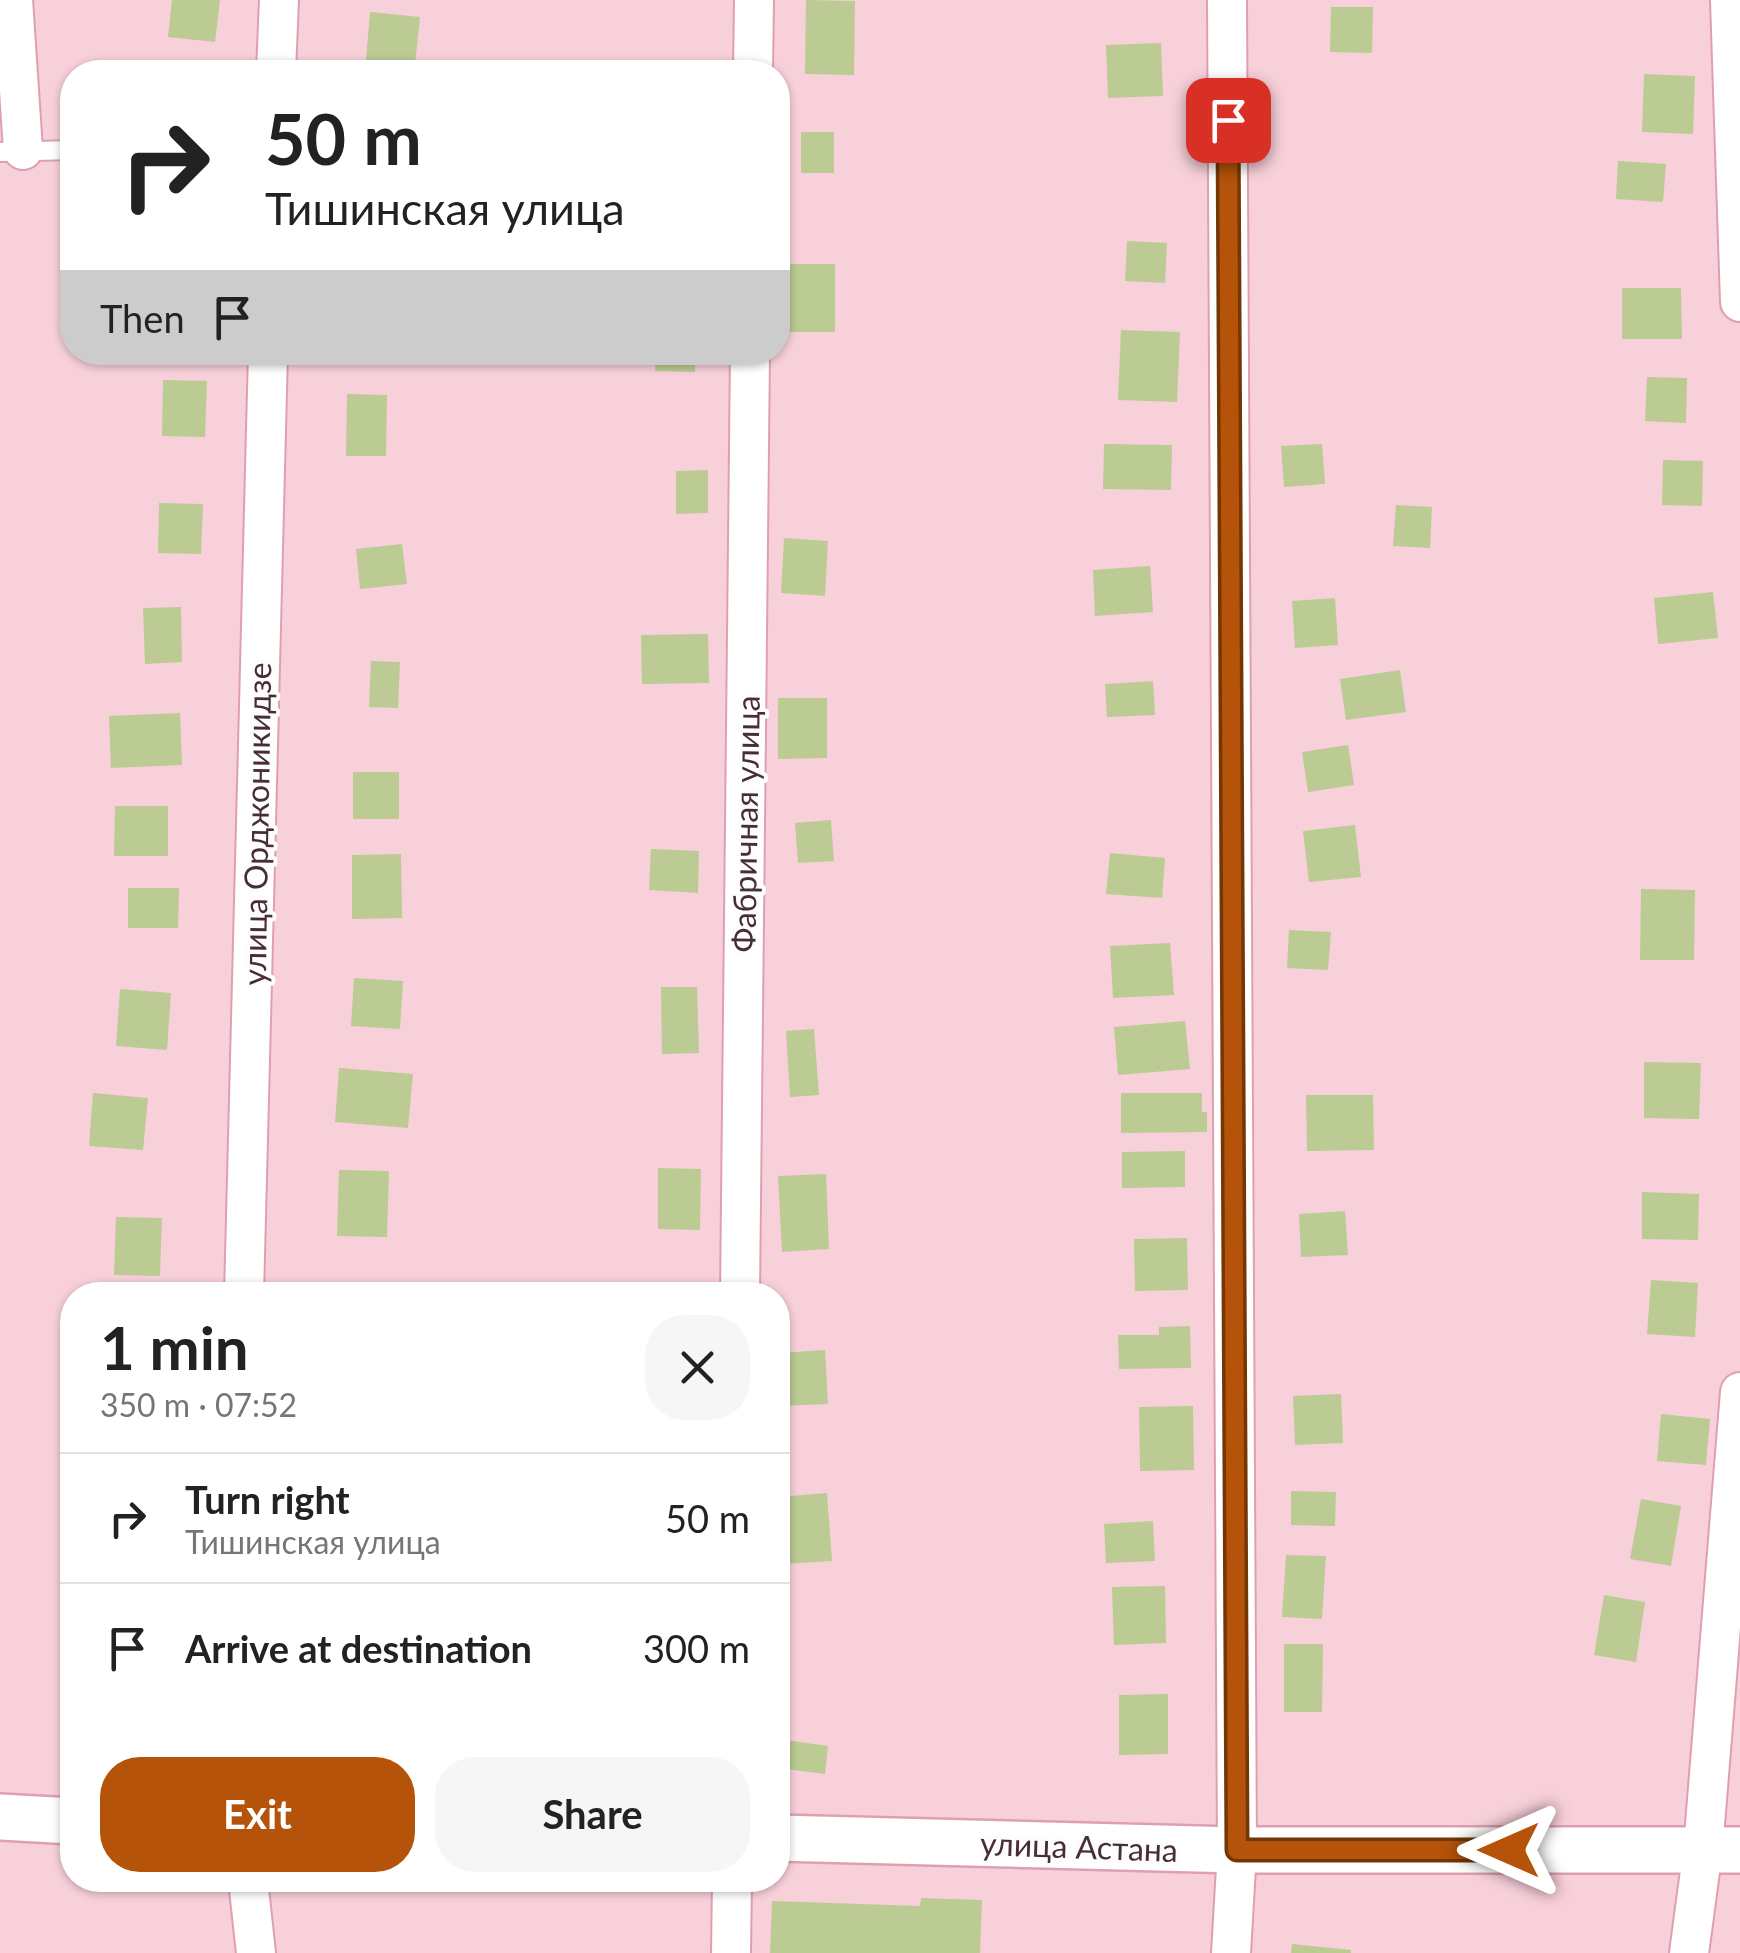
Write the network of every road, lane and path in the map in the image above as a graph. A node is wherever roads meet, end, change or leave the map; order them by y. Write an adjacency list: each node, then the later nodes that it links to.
1 (13, 0): 9 (street)
2 (278, 0): 6 (street)
3 (754, 0): 7 (street)
4 (1228, 0): 19 (street)
5 (1730, 0): 10 (street)
6 (276, 60)
7 (753, 60)
8 (60, 150): 9 (lane)
9 (12, 152)
10 (1740, 302)
11 (268, 365): 13 (street, улица Орджоникидзе)
12 (750, 365): 14 (street, Фабричная улица)
13 (244, 1282)
14 (740, 1282)
15 (1740, 1392): 20 (street)
16 (0, 1817): 17 (street)
17 (60, 1820)
18 (790, 1838): 19 (street, улица Астана)
19 (1237, 1850): 20 (street, улица Астана); 25 (street)
20 (1722, 1850): 26 (street)
21 (249, 1892): 23 (street)
22 (732, 1892): 24 (street)
23 (256, 1953)
24 (730, 1953)
25 (1231, 1953)
26 (1690, 1953)

